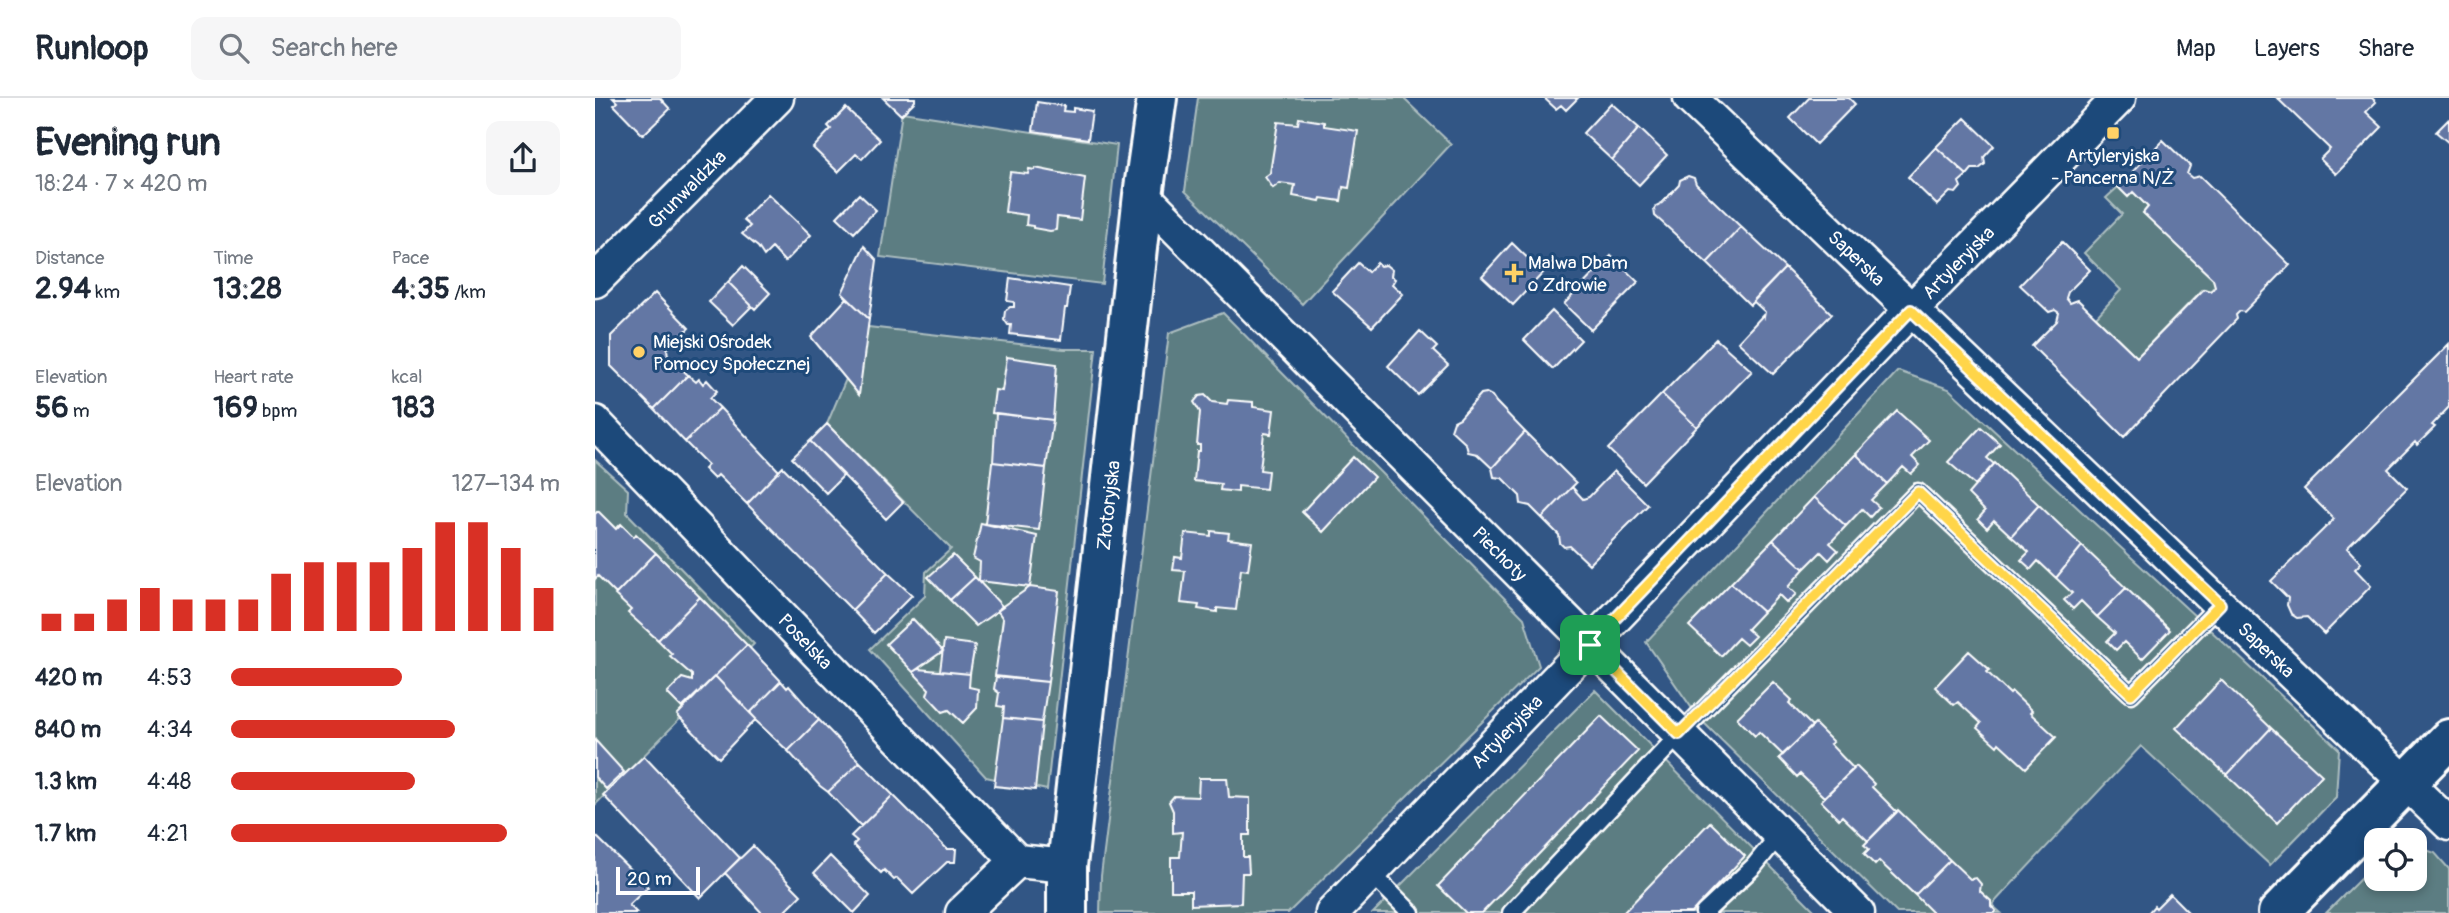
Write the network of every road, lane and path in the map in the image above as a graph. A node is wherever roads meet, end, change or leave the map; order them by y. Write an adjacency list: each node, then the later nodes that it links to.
1 (777, 98): 6 (street, Grunwaldzka)
2 (1157, 98): 5 (street, Złotoryjska)
3 (1690, 98): 7 (street, Saperska)
4 (2119, 98): 7 (street, Artyleryjska)
5 (1143, 195): 10 (street, Piechoty); 17 (street, Złotoryjska)
6 (595, 281)
7 (1911, 310): 9 (street, Saperska); 10 (street, Artyleryjska)
8 (595, 422): 16 (street, Poselska)
9 (2220, 604): 11 (lane); 13 (street, Saperska)
10 (1590, 645): 11 (street, Piechoty); 18 (street, Artyleryjska)
11 (1679, 734): 15 (street, Piechoty); 23 (lane)
12 (2449, 740): 13 (street)
13 (2406, 782): 14 (street, Saperska); 26 (street)
14 (2449, 824)
15 (1779, 835): 24 (lane); 25 (street, Piechoty)
16 (1017, 861): 17 (street); 19 (street)
17 (1067, 866): 20 (street, Złotoryjska)
18 (1370, 873): 21 (street, Artyleryjska); 22 (lane)
19 (962, 913)
20 (1067, 913)
21 (1332, 913)
22 (1411, 913)
23 (1511, 913)
24 (1704, 913)
25 (1858, 913)
26 (2277, 913)

